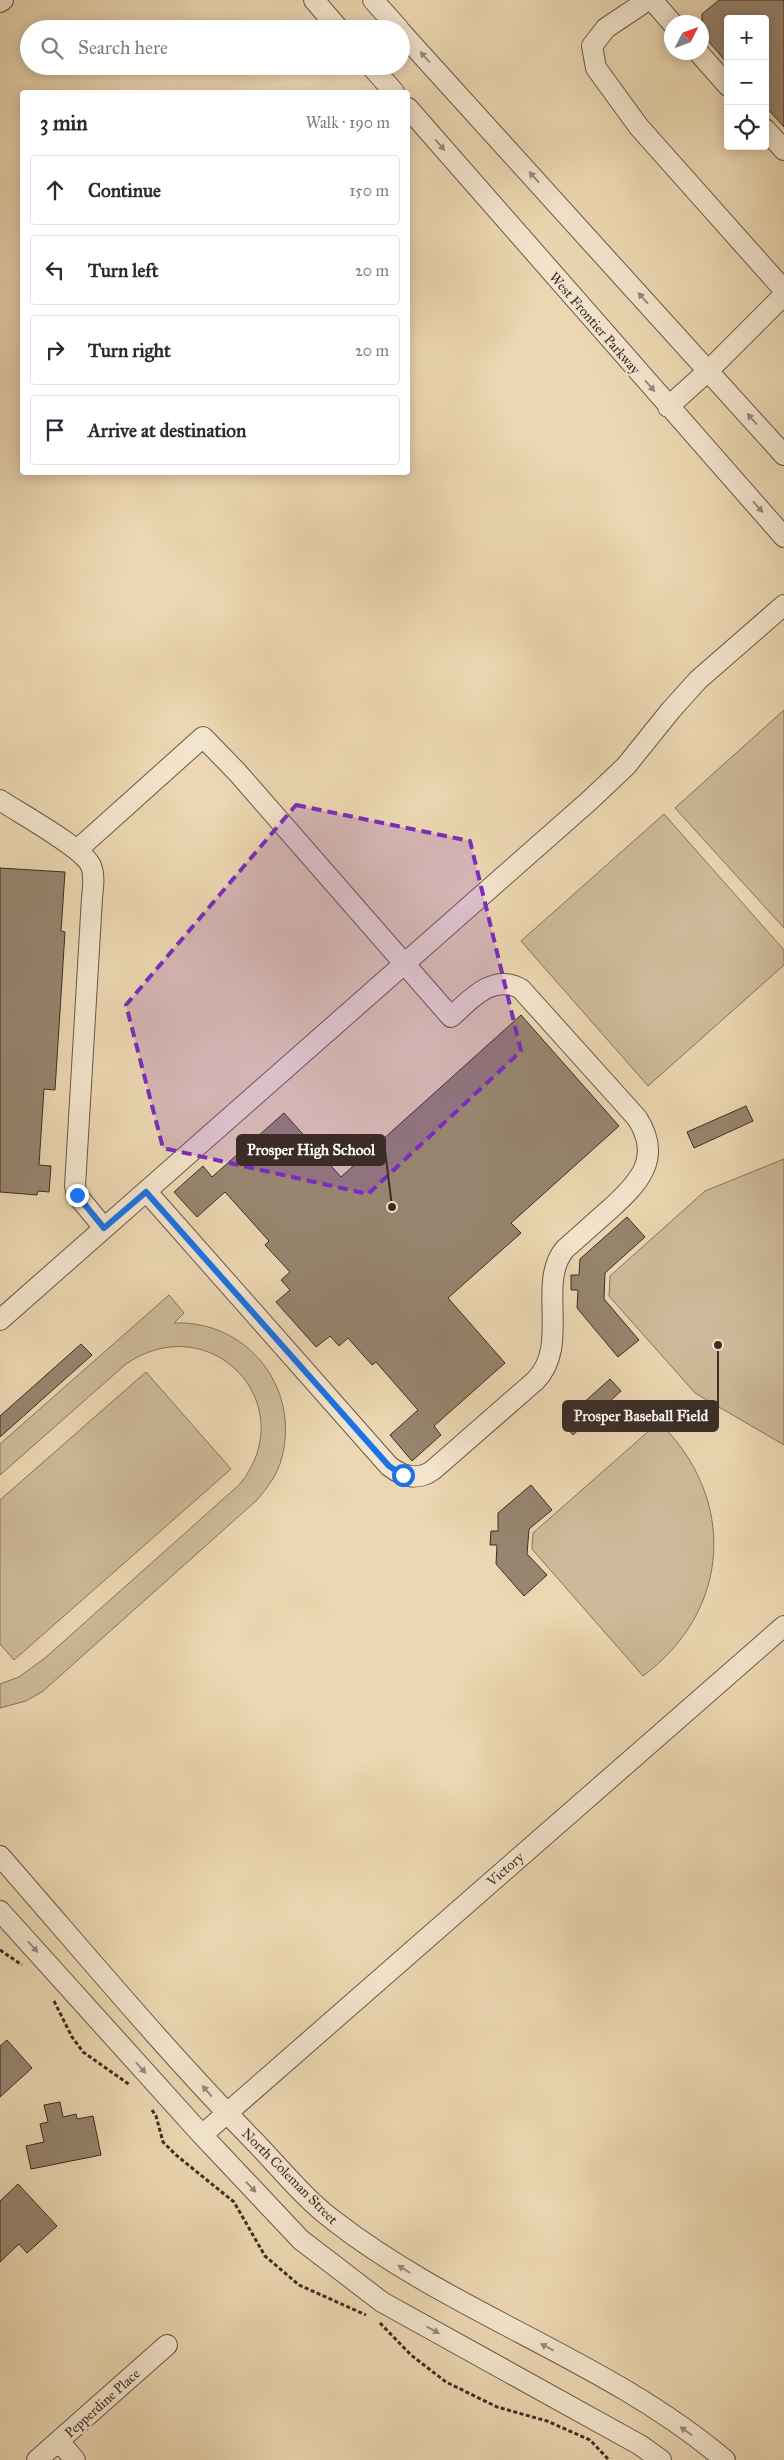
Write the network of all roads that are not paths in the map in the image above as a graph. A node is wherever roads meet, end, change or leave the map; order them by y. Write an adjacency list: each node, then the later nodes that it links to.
1 (314, 0): 5 (street)
2 (373, 0): 6 (street)
3 (650, 0): 4 (street); 15 (street)
4 (664, 15)
5 (331, 20)
6 (391, 20)
7 (410, 42): 17 (street, one-way to 7)
8 (705, 60): 10 (street)
9 (379, 75): 11 (street)
10 (724, 81)
11 (392, 90)
12 (410, 110): 18 (street, West Frontier Parkway, one-way to 18)
13 (769, 133): 14 (street)
14 (784, 150)
15 (784, 290)
16 (784, 295): 17 (street)
17 (709, 370): 18 (street); 19 (street, one-way to 17)
18 (668, 407): 20 (street, West Frontier Parkway, one-way to 20)
19 (784, 455)
20 (784, 537)
21 (784, 605): 24 (street)
22 (0, 800): 23 (street)
23 (77, 850): 24 (street); 26 (street)
24 (406, 965): 25 (street); 25 (street)
25 (146, 1192): 26 (street)
26 (104, 1228): 27 (street)
27 (3, 1312)
28 (784, 1626): 31 (street, Victory)
29 (0, 1856): 31 (street, North Coleman Street, one-way to 29)
30 (0, 1910): 32 (street, one-way to 32)
31 (227, 2113): 32 (street, Victory); 38 (street, North Coleman Street, one-way to 31)
32 (202, 2135): 37 (street, one-way to 37)
33 (167, 2345): 34 (street, Pepperdine Place)
34 (59, 2441): 35 (street, Pepperdine Place); 36 (street)
35 (37, 2460)
36 (75, 2460)
37 (660, 2460)
38 (725, 2460)

